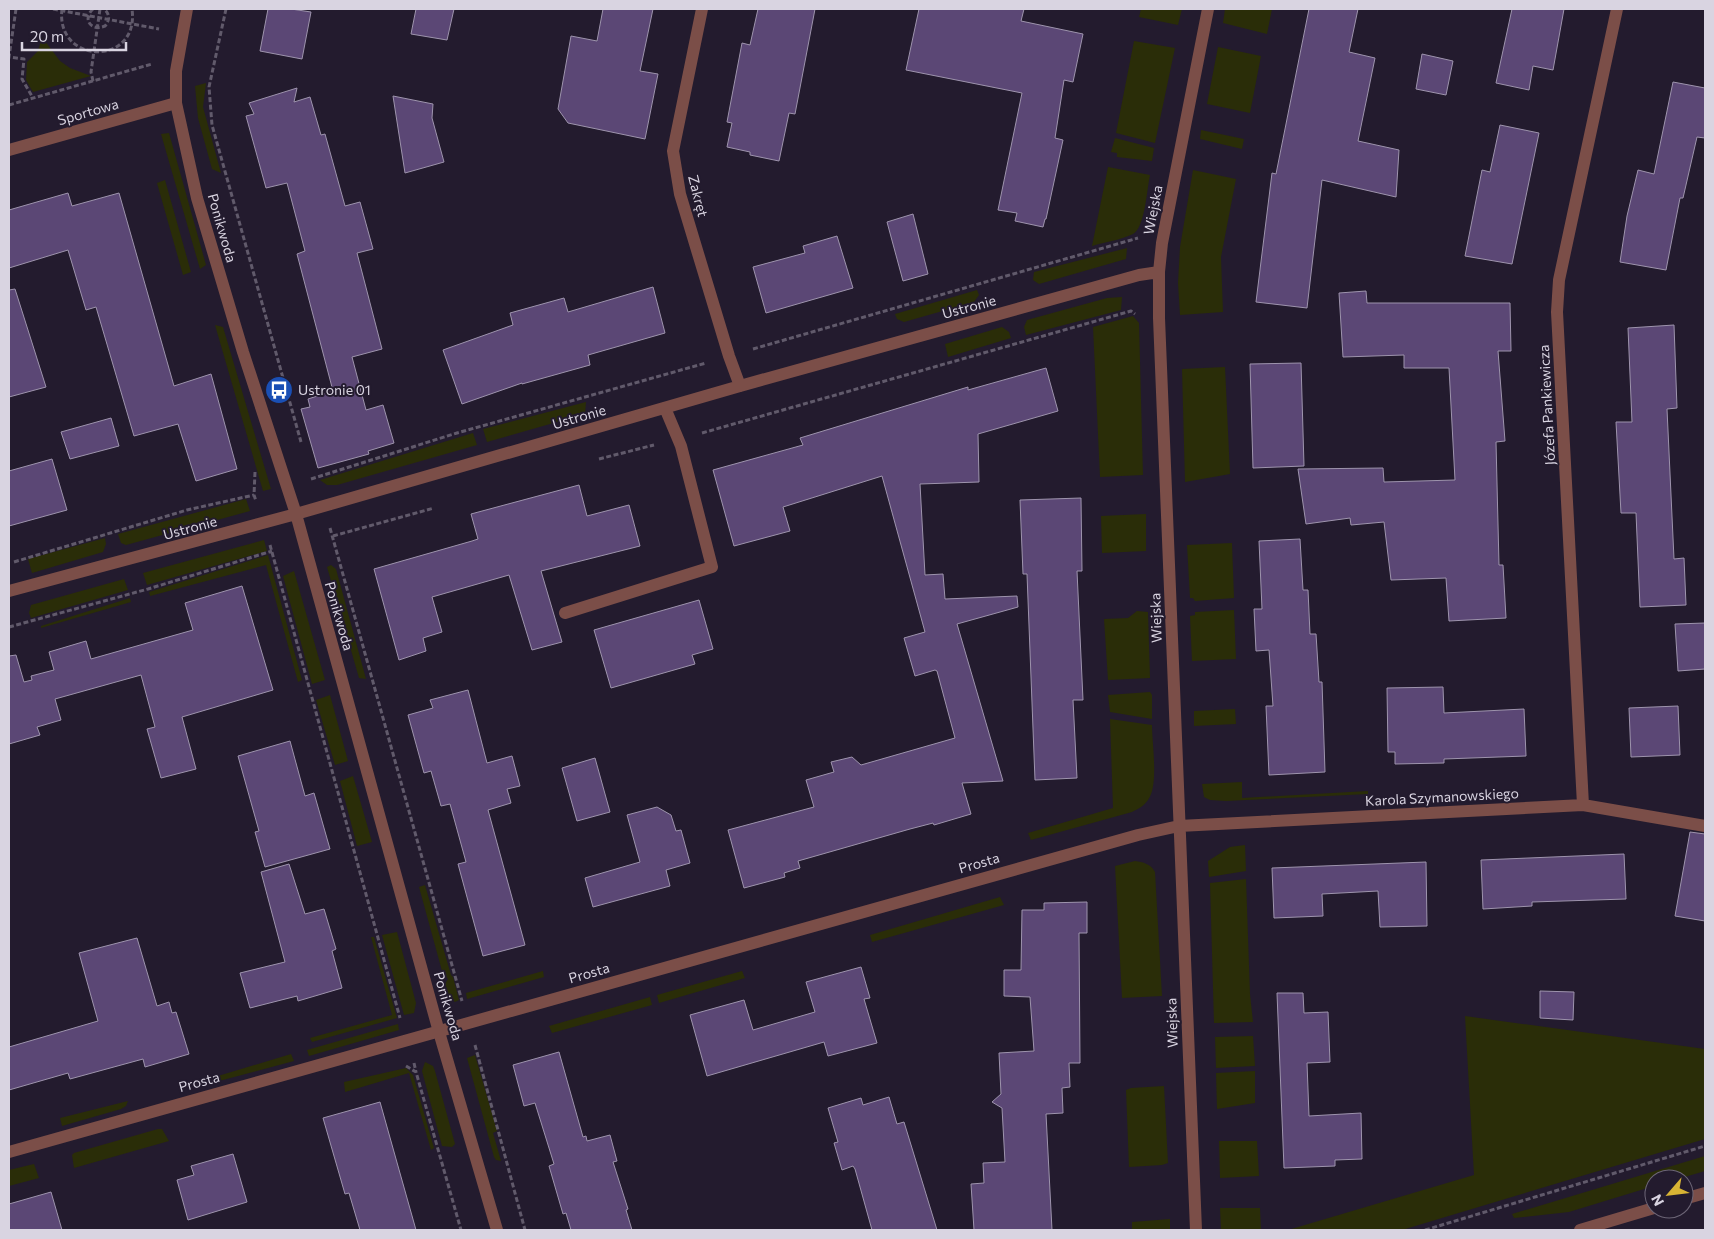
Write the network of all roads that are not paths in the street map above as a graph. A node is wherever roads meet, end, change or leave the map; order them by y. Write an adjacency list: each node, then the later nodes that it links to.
1 (187, 9): 5 (street, Ponikwoda)
2 (702, 9): 8 (street, Zakręt)
3 (1208, 9): 7 (street, Wiejska)
4 (1617, 9): 13 (street, Józefa Pankiewicza)
5 (176, 103): 6 (street, Sportowa); 10 (street, Ponikwoda)
6 (9, 150)
7 (1159, 272): 8 (street, Ustronie); 14 (street, Wiejska)
8 (740, 386): 9 (street, Ustronie)
9 (665, 408): 10 (street, Ustronie); 12 (street)
10 (296, 514): 11 (street, Ustronie); 16 (street, Ponikwoda)
11 (9, 592)
12 (564, 613)
13 (1583, 805): 14 (street, Karola Szymanowskiego); 15 (street, Karola Szymanowskiego)
14 (1179, 826): 16 (street, Prosta); 20 (street, Wiejska)
15 (1705, 826)
16 (439, 1032): 17 (street, Prosta); 19 (street, Ponikwoda)
17 (9, 1152)
18 (1644, 1211): 21 (street)
19 (497, 1230)
20 (1196, 1230)
21 (1580, 1230)

